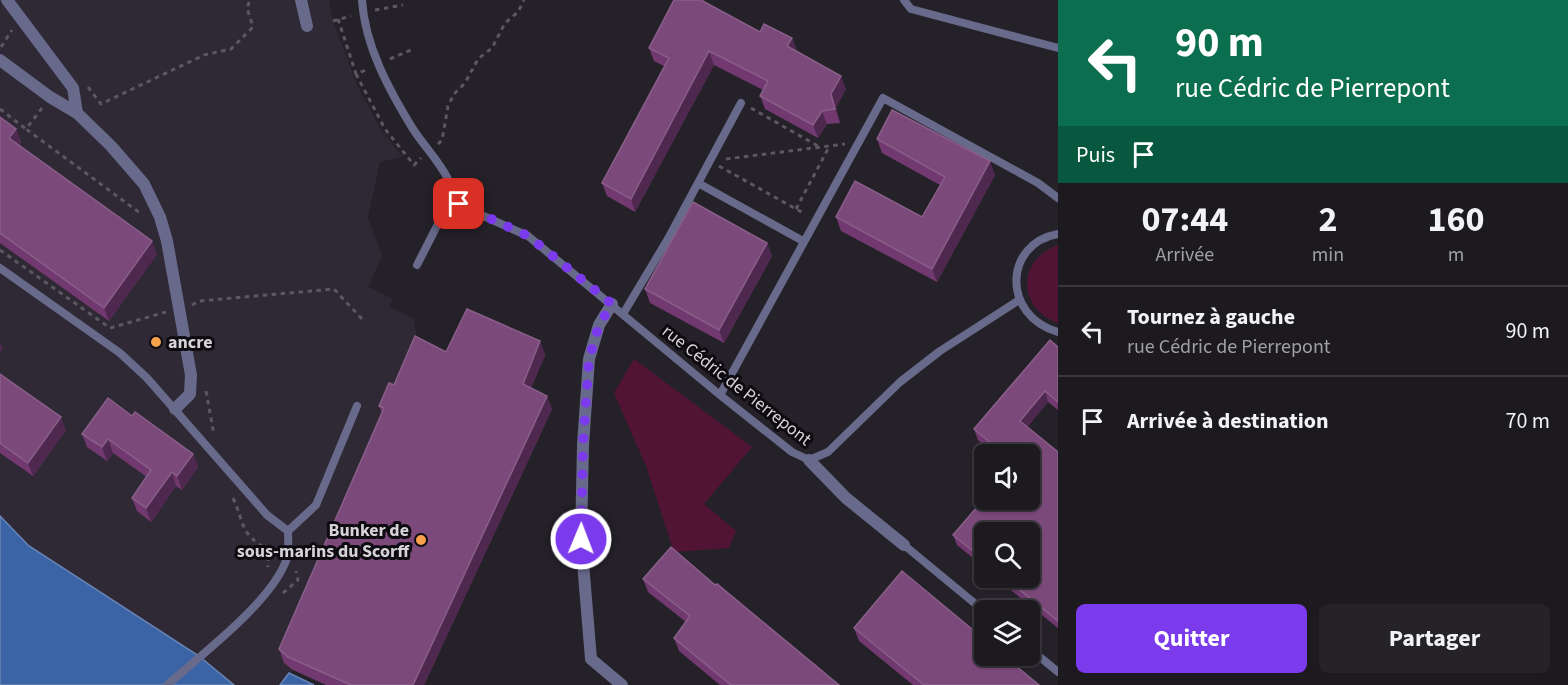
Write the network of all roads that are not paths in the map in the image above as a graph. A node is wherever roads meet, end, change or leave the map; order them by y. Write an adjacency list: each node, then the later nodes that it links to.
1 (7, 0): 9 (street)
2 (301, 0): 5 (street)
3 (362, 0): 12 (lane)
4 (904, 0): 6 (lane)
5 (307, 26)
6 (1058, 48)
7 (0, 60): 9 (street)
8 (741, 103): 10 (lane)
9 (77, 113): 23 (street)
10 (698, 183): 14 (lane); 19 (lane)
11 (1058, 198): 14 (lane)
12 (459, 204): 15 (lane); 18 (lane, rue Cédric de Pierrepont)
13 (1058, 234): 17 (lane)
14 (803, 242): 21 (lane)
15 (417, 266)
16 (0, 268): 23 (lane)
17 (1018, 300): 20 (lane); 24 (lane, rue Cédric de Pierrepont)
18 (612, 304): 19 (lane, rue Cédric de Pierrepont); 31 (street)
19 (623, 314): 21 (lane, rue Cédric de Pierrepont)
20 (1058, 332)
21 (720, 394): 24 (lane, rue Cédric de Pierrepont)
22 (357, 406): 25 (lane)
23 (175, 409): 25 (lane)
24 (809, 460): 26 (street)
25 (288, 531): 30 (lane)
26 (904, 545): 27 (lane)
27 (974, 603)
28 (1040, 657): 29 (lane)
29 (1058, 672)
30 (167, 685)
31 (622, 685)

